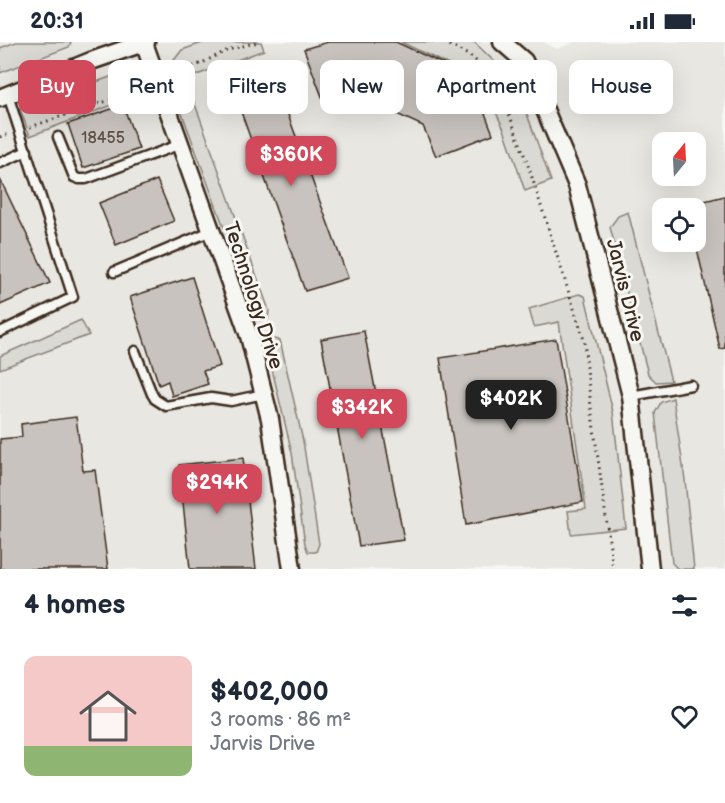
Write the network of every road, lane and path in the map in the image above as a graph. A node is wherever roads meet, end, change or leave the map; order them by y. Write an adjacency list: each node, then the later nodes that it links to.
1 (145, 42): 5 (street, Technology Drive); 7 (street)
2 (258, 42): 6 (path)
3 (444, 42): 24 (path)
4 (502, 42): 22 (street, Jarvis Drive)
5 (151, 60)
6 (195, 64)
7 (4, 97): 10 (lane)
8 (108, 101): 10 (path)
9 (170, 114): 13 (street, Technology Drive)
10 (20, 130): 11 (path); 14 (lane)
11 (0, 137)
12 (58, 137): 13 (lane)
13 (181, 144): 16 (street, Technology Drive)
14 (27, 151): 15 (lane); 18 (lane)
15 (0, 163)
16 (212, 231): 17 (lane); 21 (street, Technology Drive)
17 (114, 272)
18 (0, 332)
19 (135, 351): 21 (lane)
20 (691, 385): 22 (lane)
21 (264, 394): 23 (street, Technology Drive)
22 (631, 396): 25 (street, Jarvis Drive)
23 (292, 569)
24 (613, 569)
25 (650, 569)

